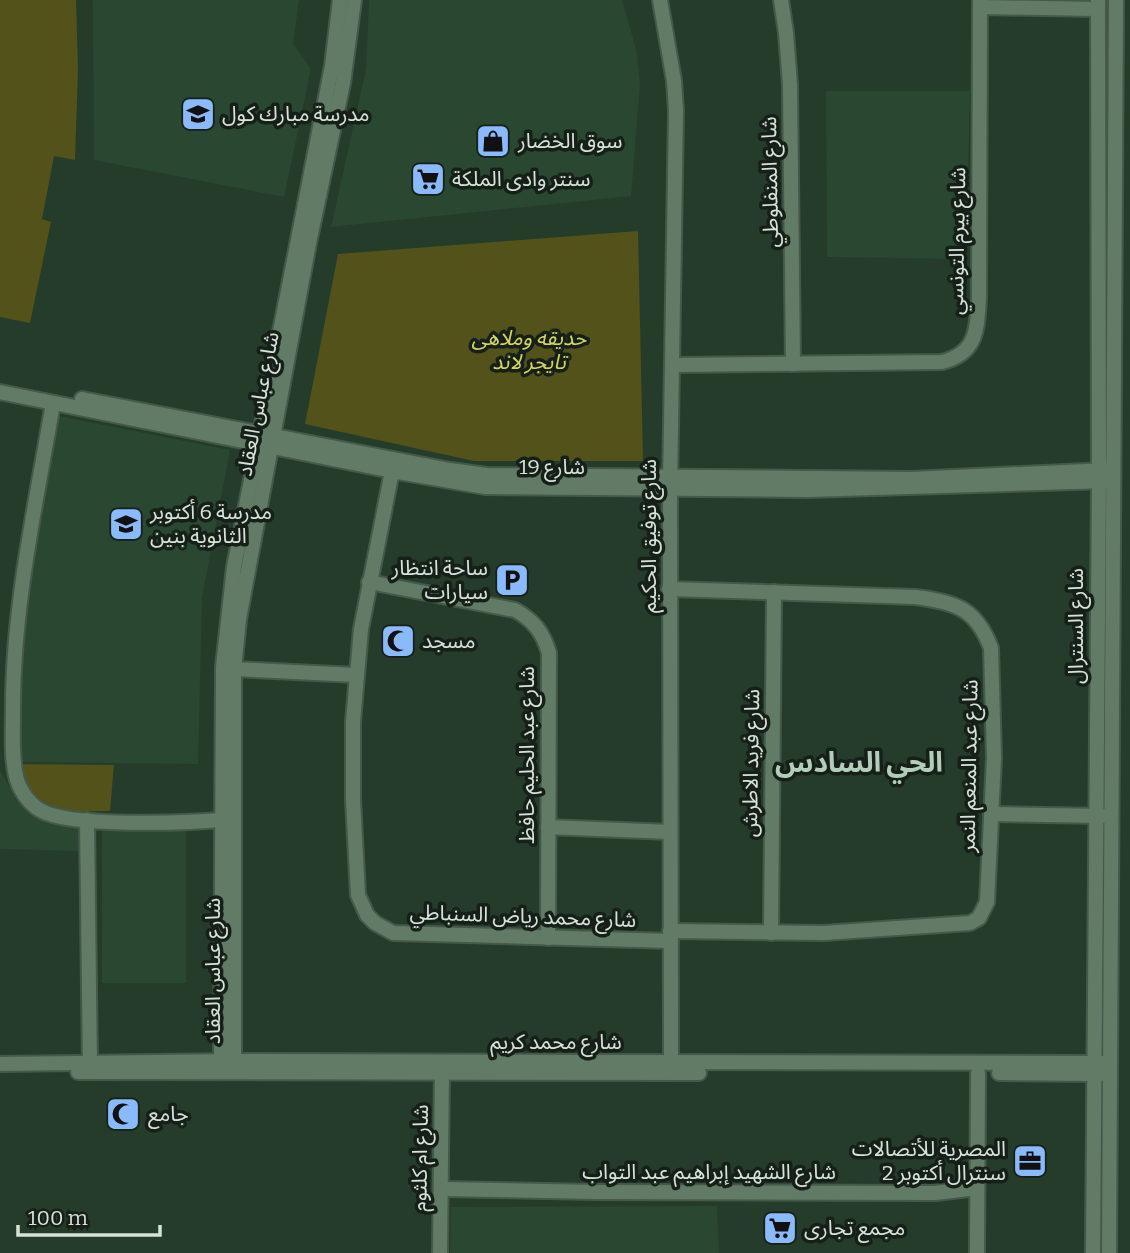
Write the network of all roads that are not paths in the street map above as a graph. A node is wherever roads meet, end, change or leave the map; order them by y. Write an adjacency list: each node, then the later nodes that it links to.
1 (340, 0): 13 (street, شارع عباس العقاد)
2 (354, 0): 13 (street, شارع عباس العقاد)
3 (660, 0): 9 (street, شارع توفيق الحكيم)
4 (781, 0): 8 (street, شارع المنفلوطي)
5 (1116, 0): 15 (street, شارع السنترال)
6 (980, 4): 7 (street); 8 (street, شارع بيرم التونسي)
7 (1098, 5): 15 (street, شارع السنترال)
8 (793, 364): 9 (street, شارع بيرم التونسي)
9 (672, 365): 16 (street, شارع توفيق الحكيم)
10 (0, 383): 13 (street, شارع 19)
11 (0, 392): 12 (street, شارع 19)
12 (53, 403): 13 (street, شارع 19); 26 (street)
13 (266, 440): 14 (street, شارع 19); 16 (street, شارع 19); 20 (street, شارع عباس العقاد); 25 (street, شارع عباس العقاد)
14 (391, 471): 16 (street, شارع 19); 17 (street, شارع محمد رياض السنباطي)
15 (1106, 476): 16 (street, شارع 19); 23 (street, شارع السنترال); 24 (street, شارع السنترال)
16 (670, 483): 18 (street, شارع توفيق الحكيم)
17 (369, 582): 21 (street, شارع محمد رياض السنباطي); 27 (street, شارع عبد الحليم حافظ)
18 (669, 589): 19 (street, شارع عبد المنعم النمر); 28 (street, شارع توفيق الحكيم)
19 (774, 593): 22 (street, شارع عبد المنعم النمر); 29 (street, شارع فريد الاطرش)
20 (234, 669): 21 (street); 25 (street, شارع عباس العقاد)
21 (356, 676): 31 (street, شارع محمد رياض السنباطي)
22 (991, 814): 23 (street); 29 (street, شارع عبد المنعم النمر)
23 (1096, 816): 24 (street); 37 (street, شارع السنترال)
24 (1112, 816): 38 (street, شارع السنترال)
25 (228, 819): 26 (street); 33 (street, شارع عباس العقاد)
26 (88, 820): 34 (street)
27 (548, 827): 28 (street); 31 (street, شارع عبد الحليم حافظ)
28 (670, 832): 30 (street, شارع توفيق الحكيم)
29 (771, 933): 30 (street, شارع عبد المنعم النمر)
30 (670, 936): 31 (street, شارع محمد رياض السنباطي); 36 (street, شارع توفيق الحكيم)
31 (548, 938)
32 (0, 1064): 34 (street, شارع محمد كريم)
33 (227, 1066): 34 (street, شارع محمد كريم); 35 (street, شارع محمد كريم)
34 (90, 1068): 39 (street, شارع محمد كريم)
35 (442, 1068): 36 (street, شارع محمد كريم); 42 (street, شارع ام كلثوم)
36 (671, 1068): 37 (street, شارع محمد كريم); 40 (street, شارع محمد كريم)
37 (1093, 1068): 38 (street, شارع محمد كريم); 40 (street, شارع محمد كريم); 45 (street, شارع السنترال)
38 (1111, 1068): 46 (street, شارع السنترال)
39 (0, 1073)
40 (978, 1073): 41 (street)
41 (978, 1188): 42 (street, شارع الشهيد إبراهيم عبد التواب); 44 (street)
42 (440, 1189): 43 (street, شارع ام كلثوم)
43 (440, 1253)
44 (977, 1253)
45 (1093, 1253)
46 (1109, 1253)

